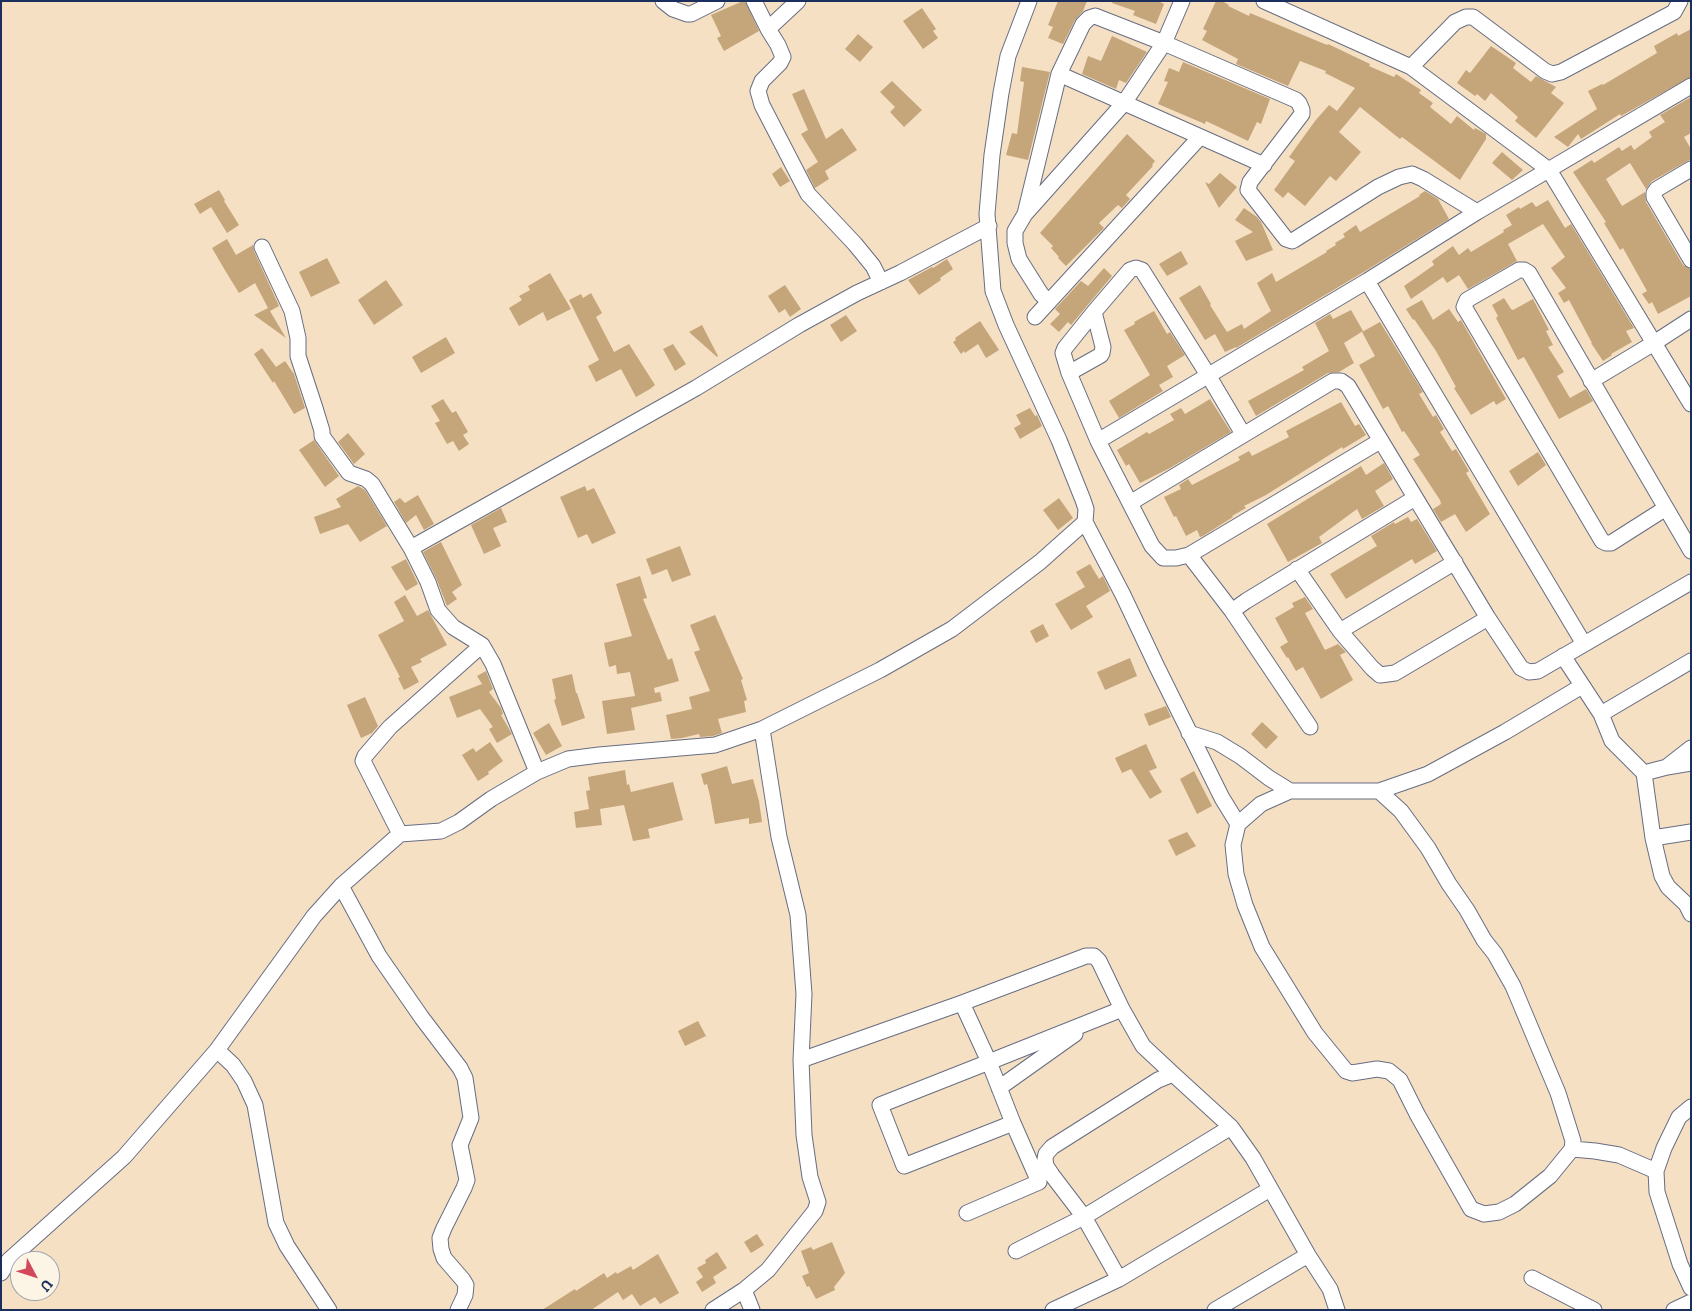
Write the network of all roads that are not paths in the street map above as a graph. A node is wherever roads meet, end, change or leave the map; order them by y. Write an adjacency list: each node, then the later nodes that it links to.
1 (663, 1): 2 (street)
2 (717, 1)
3 (754, 1): 9 (street)
4 (798, 1): 9 (street)
5 (1029, 1): 21 (street)
6 (1182, 1): 10 (street)
7 (1264, 1): 11 (street)
8 (1680, 1): 11 (street)
9 (768, 29): 25 (street)
10 (1164, 43): 12 (street); 14 (street); 16 (street)
11 (1411, 67): 18 (street)
12 (1059, 74): 14 (street); 20 (street)
13 (1691, 86): 18 (street)
14 (1124, 104): 15 (street); 20 (street)
15 (1200, 137): 16 (street); 26 (street)
16 (1264, 165): 19 (street)
17 (1691, 169): 23 (street)
18 (1549, 170): 19 (street); 30 (street)
19 (1477, 212): 24 (street)
20 (1025, 214): 26 (street)
21 (988, 226): 25 (street); 41 (street)
22 (262, 247): 42 (street)
23 (1691, 260)
24 (1367, 281): 32 (street); 51 (street)
25 (882, 282): 42 (street)
26 (1048, 301): 28 (street)
27 (1094, 312): 31 (street); 31 (street); 32 (street)
28 (1035, 317)
29 (1691, 319): 30 (street)
30 (1654, 344): 33 (street); 34 (street)
31 (1069, 373): 36 (street)
32 (1208, 375): 35 (street); 36 (street)
33 (1591, 381): 40 (street); 40 (street)
34 (1691, 404)
35 (1243, 434): 37 (street); 39 (street)
36 (1098, 441): 39 (street)
37 (1380, 441): 38 (street); 44 (street)
38 (1415, 498): 45 (street); 46 (street)
39 (1130, 504): 44 (street)
40 (1666, 508): 43 (street)
41 (1085, 522): 58 (street); 59 (street)
42 (411, 548): 52 (street)
43 (1691, 551)
44 (1189, 555): 48 (street)
45 (1455, 562): 49 (street); 50 (street)
46 (1297, 569): 48 (street); 50 (street)
47 (1691, 582): 51 (street)
48 (1232, 612): 57 (street)
49 (1488, 618): 50 (street); 53 (street)
50 (1340, 631)
51 (1584, 644): 53 (street)
52 (482, 645): 63 (street); 69 (street)
53 (1563, 656): 55 (street)
54 (1691, 661): 56 (street)
55 (1582, 686): 56 (street); 66 (street)
56 (1601, 714): 64 (street)
57 (1310, 727)
58 (762, 729): 63 (street); 77 (street)
59 (1190, 734): 65 (street); 67 (street)
60 (1691, 748): 62 (street)
61 (1691, 763): 62 (street)
62 (1667, 767): 64 (street)
63 (537, 772): 69 (street)
64 (1644, 773): 70 (street)
65 (1290, 791): 66 (street); 67 (street)
66 (1379, 791): 84 (street)
67 (1238, 824): 84 (street)
68 (1691, 832): 70 (street)
69 (400, 834): 71 (street)
70 (1653, 838): 72 (street)
71 (341, 886): 76 (street); 99 (street)
72 (1689, 907)
73 (962, 1003): 74 (street); 77 (street); 78 (street)
74 (1122, 1009): 75 (street); 79 (street)
75 (1092, 1021): 78 (street); 80 (street)
76 (217, 1050): 91 (street); 98 (street)
77 (801, 1060): 95 (street)
78 (989, 1062): 80 (street); 82 (street)
79 (1174, 1074): 83 (street); 88 (street)
80 (999, 1088): 82 (street)
81 (1691, 1107): 85 (street)
82 (1012, 1123): 87 (street)
83 (1231, 1127): 86 (street); 88 (street)
84 (1572, 1149): 85 (street)
85 (1656, 1171): 94 (street)
86 (1270, 1189): 90 (street); 93 (street)
87 (967, 1213)
88 (1084, 1217): 89 (street); 93 (street)
89 (1016, 1251)
90 (1308, 1254): 103 (street); 104 (street)
91 (1, 1273)
92 (1532, 1278): 97 (street)
93 (1119, 1279): 102 (street)
94 (1691, 1288)
95 (744, 1290): 100 (street); 101 (street)
96 (1691, 1302): 105 (street)
97 (1592, 1309)
98 (329, 1310)
99 (458, 1310)
100 (713, 1310)
101 (752, 1310)
102 (1053, 1310)
103 (1215, 1310)
104 (1337, 1310)
105 (1674, 1310)

